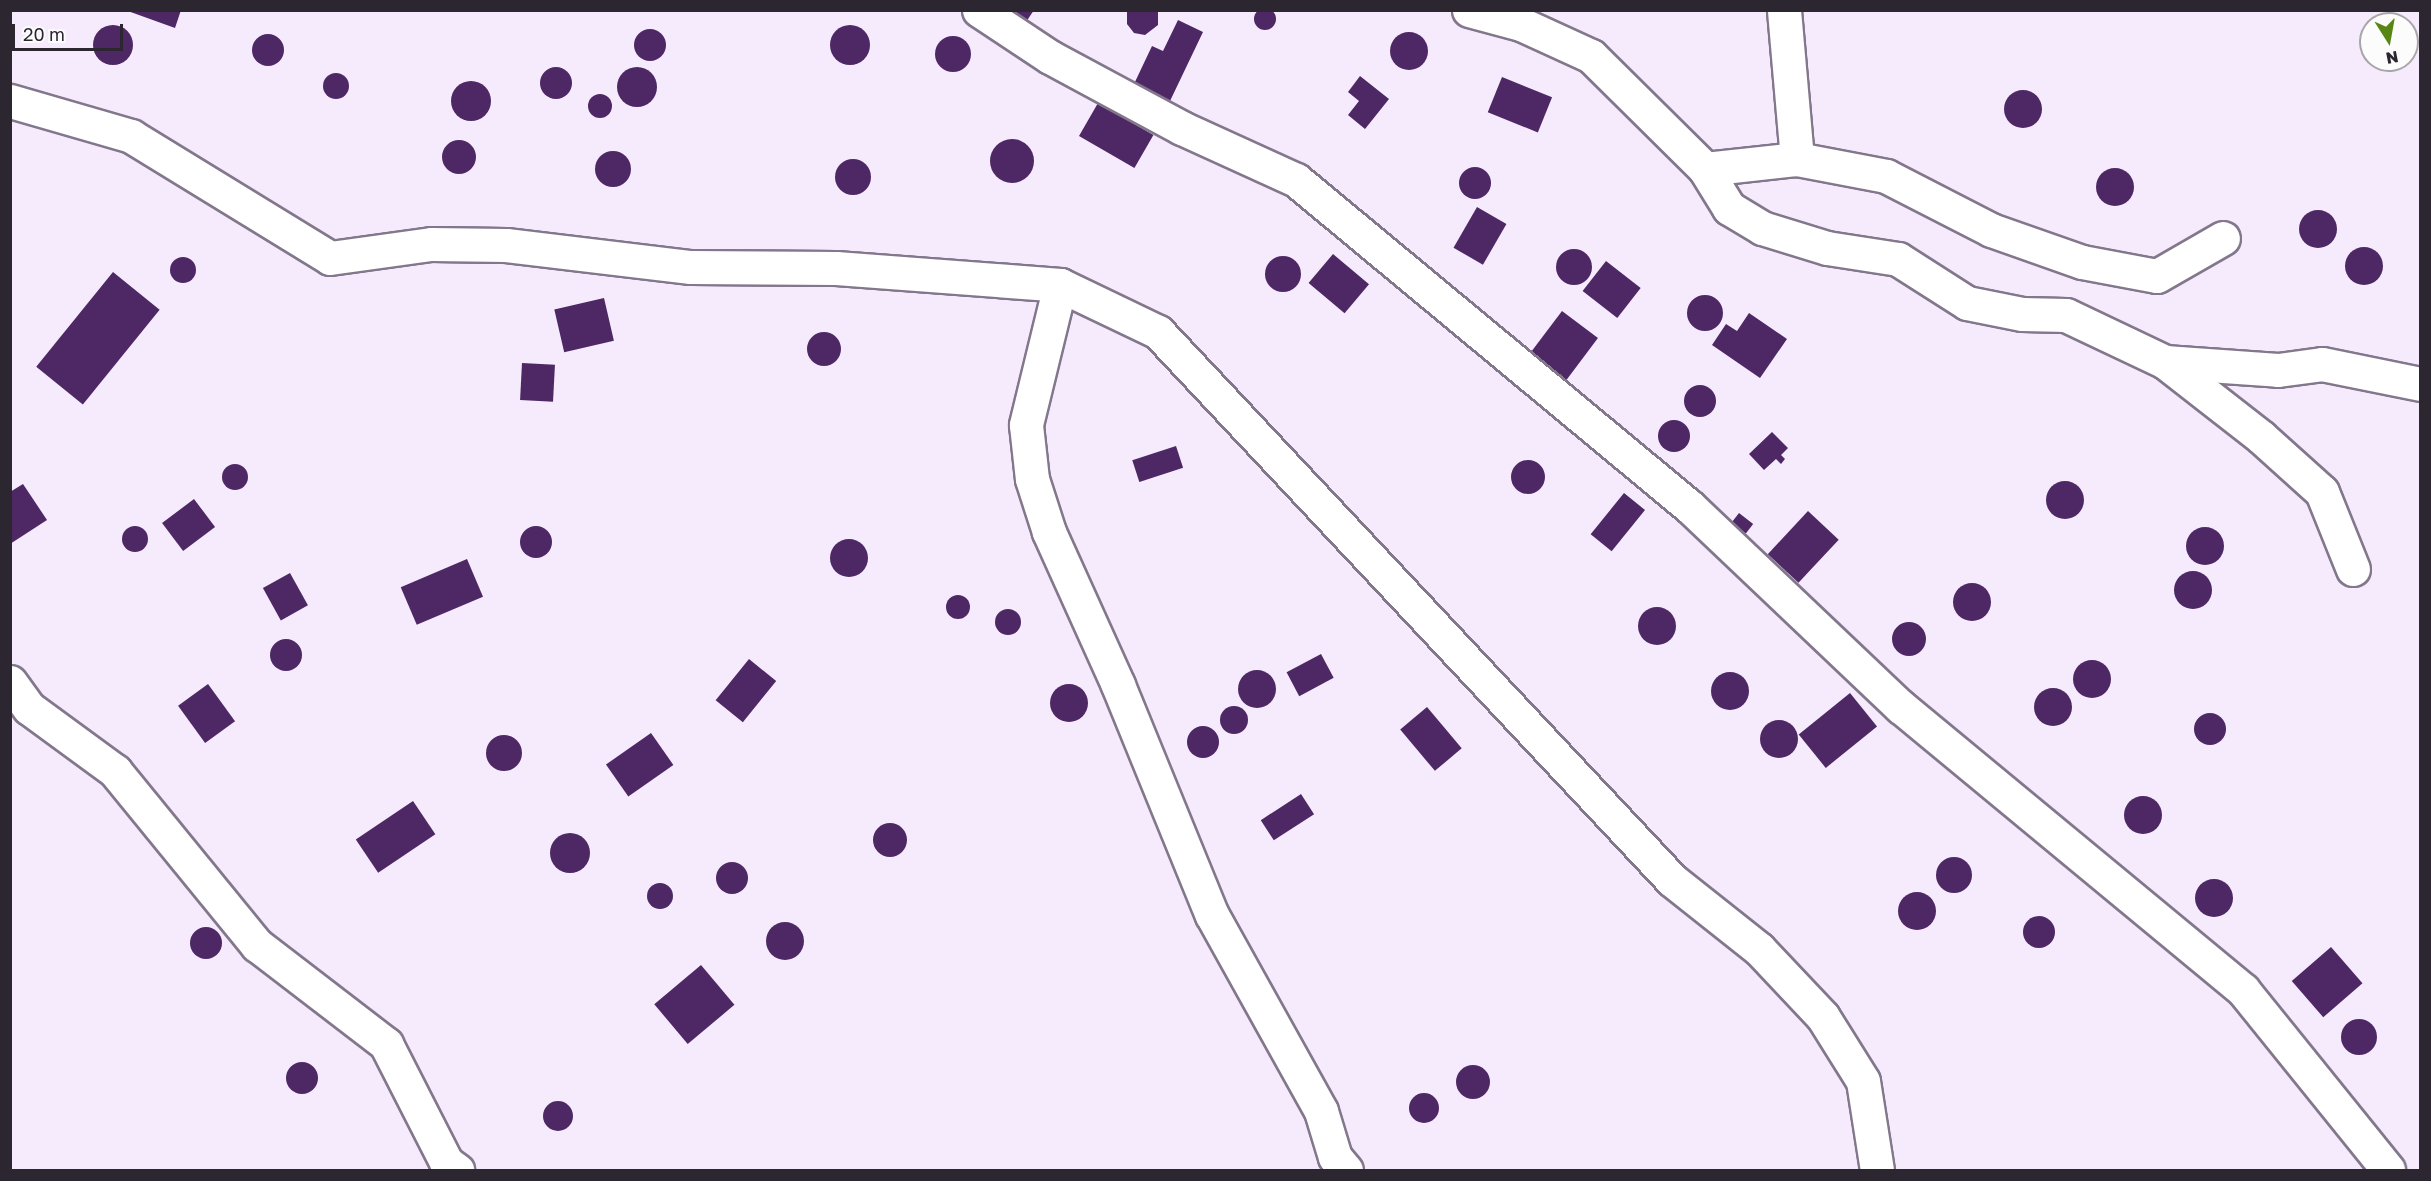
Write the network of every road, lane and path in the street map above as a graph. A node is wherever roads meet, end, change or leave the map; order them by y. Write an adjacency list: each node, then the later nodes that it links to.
1 (979, 10): 16 (street)
2 (1469, 10): 6 (street)
3 (1784, 10): 5 (street)
4 (10, 101): 8 (street)
5 (1797, 159): 6 (street); 7 (street)
6 (1705, 169): 9 (street)
7 (2223, 238)
8 (1060, 285): 14 (street); 15 (street)
9 (2165, 362): 10 (street); 11 (street)
10 (2421, 384)
11 (2353, 569)
12 (10, 682): 13 (street)
13 (457, 1170)
14 (1346, 1170)
15 (1877, 1170)
16 (2388, 1170)

